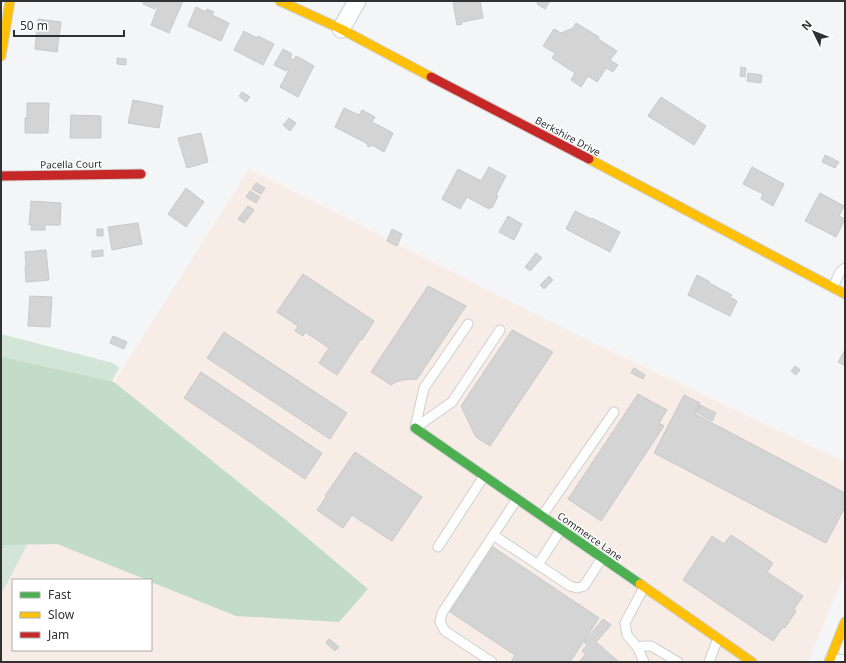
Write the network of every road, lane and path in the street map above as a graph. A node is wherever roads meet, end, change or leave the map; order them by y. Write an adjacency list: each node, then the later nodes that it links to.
1 (10, 1): 5 (street)
2 (280, 1): 4 (street, Berkshire Drive)
3 (358, 1): 4 (street)
4 (341, 30): 9 (street, Berkshire Drive)
5 (1, 56)
6 (141, 174): 7 (street, Pacella Court)
7 (1, 176)
8 (845, 268): 9 (lane)
9 (833, 287): 10 (street, Berkshire Drive)
10 (845, 294)
11 (468, 324): 14 (lane)
12 (500, 330): 14 (lane)
13 (614, 412): 17 (lane)
14 (415, 428): 15 (street, Commerce Lane)
15 (484, 476): 16 (street, Commerce Lane); 20 (lane)
16 (517, 499): 17 (street, Commerce Lane); 19 (lane)
17 (542, 516): 18 (street, Commerce Lane)
18 (561, 529): 21 (street, Commerce Lane); 22 (lane)
19 (493, 535): 22 (lane); 29 (lane)
20 (438, 547)
21 (602, 558): 22 (lane); 23 (street, Commerce Lane)
22 (538, 565)
23 (644, 587): 25 (street, Commerce Lane); 26 (lane)
24 (845, 622): 27 (street)
25 (718, 638): 32 (lane); 33 (street, Commerce Lane)
26 (638, 648): 30 (lane); 31 (lane)
27 (830, 660): 28 (lane)
28 (845, 660)
29 (492, 662)
30 (644, 662)
31 (678, 662)
32 (709, 662)
33 (752, 662)

